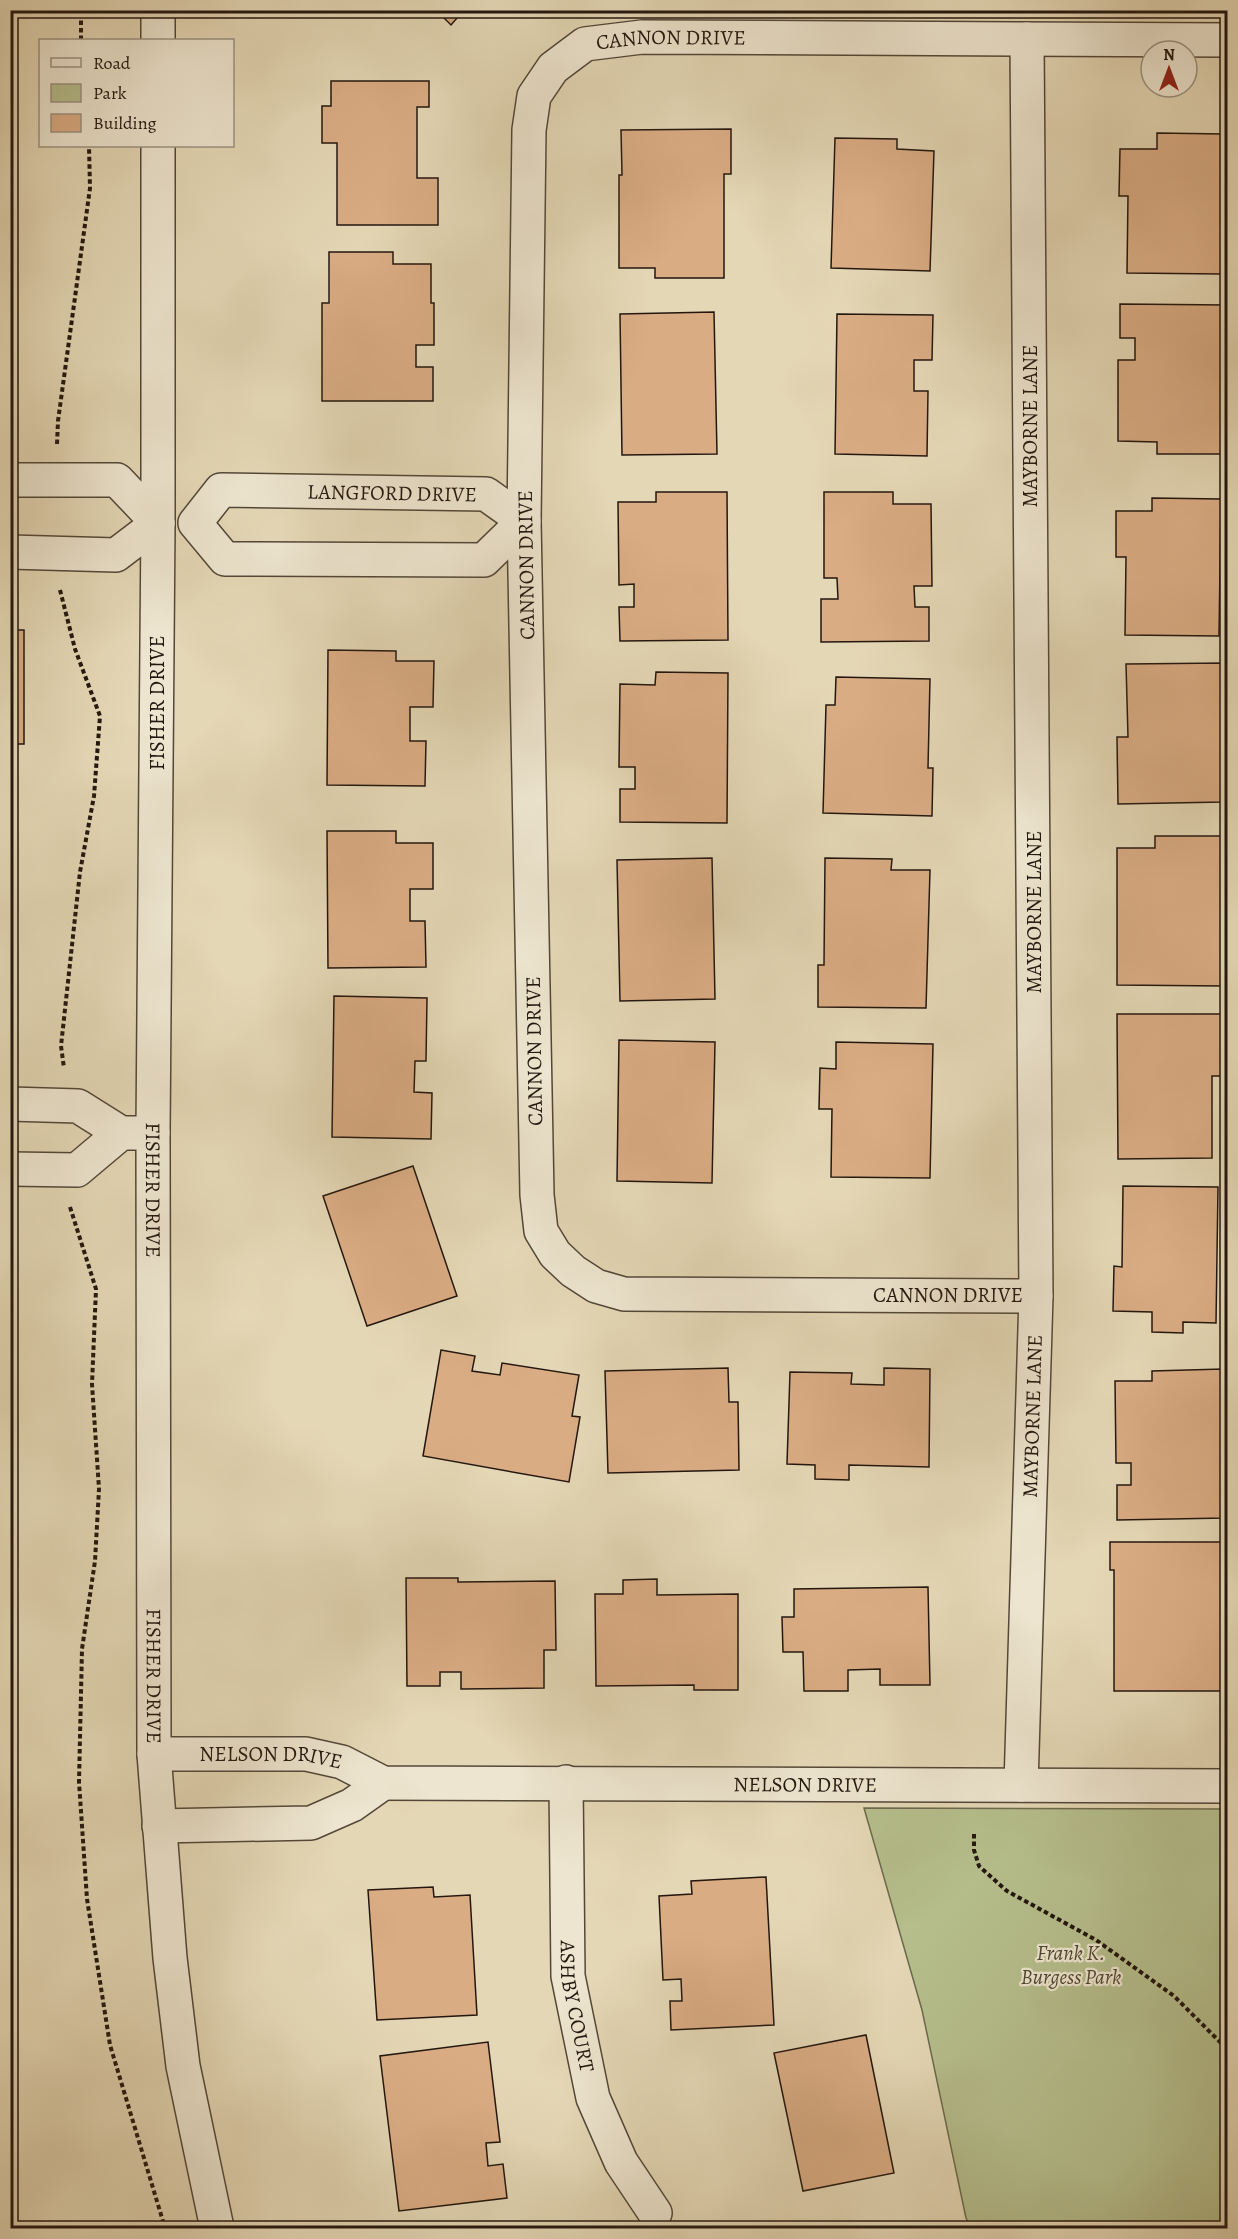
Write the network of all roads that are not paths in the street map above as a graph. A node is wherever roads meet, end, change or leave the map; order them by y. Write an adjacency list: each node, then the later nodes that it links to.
1 (159, 10): 2 (street)
2 (159, 39)
3 (1027, 39): 4 (street, CANNON DRIVE); 7 (street, CANNON DRIVE); 15 (street, MAYBORNE LANE)
4 (1227, 40)
5 (159, 147): 8 (street, FISHER DRIVE)
6 (10, 480): 8 (street)
7 (524, 521): 9 (street, LANGFORD DRIVE); 9 (street); 15 (street, CANNON DRIVE)
8 (159, 523): 9 (street); 10 (street); 13 (street, FISHER DRIVE)
9 (195, 523)
10 (10, 552)
11 (10, 1104): 12 (street)
12 (121, 1133): 13 (street); 14 (street)
13 (153, 1133): 16 (street, FISHER DRIVE)
14 (10, 1169)
15 (1036, 1296): 19 (street, MAYBORNE LANE)
16 (154, 1754): 18 (street, NELSON DRIVE); 21 (street, FISHER DRIVE)
17 (566, 1782): 18 (street, NELSON DRIVE); 19 (street, NELSON DRIVE); 22 (street, ASHBY COURT)
18 (383, 1783): 21 (street, NELSON DRIVE)
19 (1021, 1785): 20 (street, NELSON DRIVE)
20 (1227, 1786)
21 (159, 1826): 23 (street, FISHER DRIVE)
22 (655, 2212)
23 (217, 2229)

